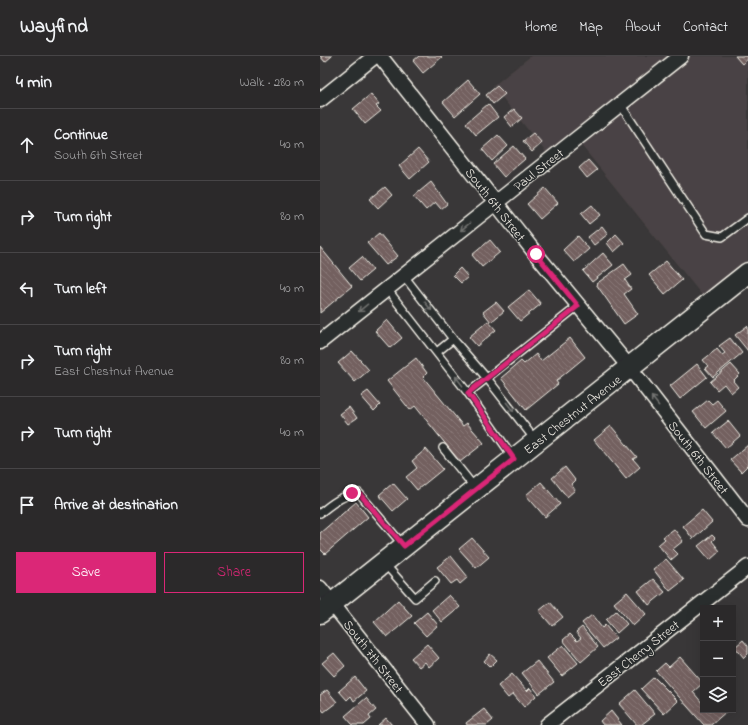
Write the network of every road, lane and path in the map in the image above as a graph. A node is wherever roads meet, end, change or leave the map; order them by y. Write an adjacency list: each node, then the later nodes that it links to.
1 (375, 56): 4 (street)
2 (380, 56): 6 (street, South 6th Street)
3 (681, 56): 5 (street, Paul Street)
4 (320, 100)
5 (620, 104): 6 (street, Paul Street); 7 (lane)
6 (495, 203): 9 (street, Paul Street, one-way to 9); 11 (street, South 6th Street)
7 (748, 218)
8 (748, 273): 15 (street, East Chestnut Avenue)
9 (404, 276): 10 (street, Paul Street); 12 (lane, one-way to 12)
10 (387, 289): 13 (street, Paul Street, one-way to 13); 14 (lane)
11 (578, 306): 15 (street, South 6th Street); 16 (lane)
12 (454, 339): 14 (lane); 16 (lane)
13 (320, 342)
14 (437, 352): 17 (lane, one-way to 14)
15 (630, 368): 18 (street, East Chestnut Avenue); 23 (street, South 6th Street, one-way to 15)
16 (487, 378): 17 (lane); 18 (lane, one-way to 18)
17 (468, 393): 20 (lane)
18 (537, 441): 20 (street, East Chestnut Avenue)
19 (443, 448): 21 (lane)
20 (514, 459): 21 (street, East Chestnut Avenue)
21 (476, 489): 24 (street, East Chestnut Avenue)
22 (320, 514): 24 (lane)
23 (748, 520)
24 (404, 546): 25 (street, East Chestnut Avenue)
25 (384, 562): 27 (lane); 29 (street, East Chestnut Avenue)
26 (748, 567): 31 (street, East Cherry Street)
27 (436, 581)
28 (320, 588): 29 (street, South 7th Street)
29 (326, 608): 30 (street, South 7th Street)
30 (428, 725)
31 (547, 725)

